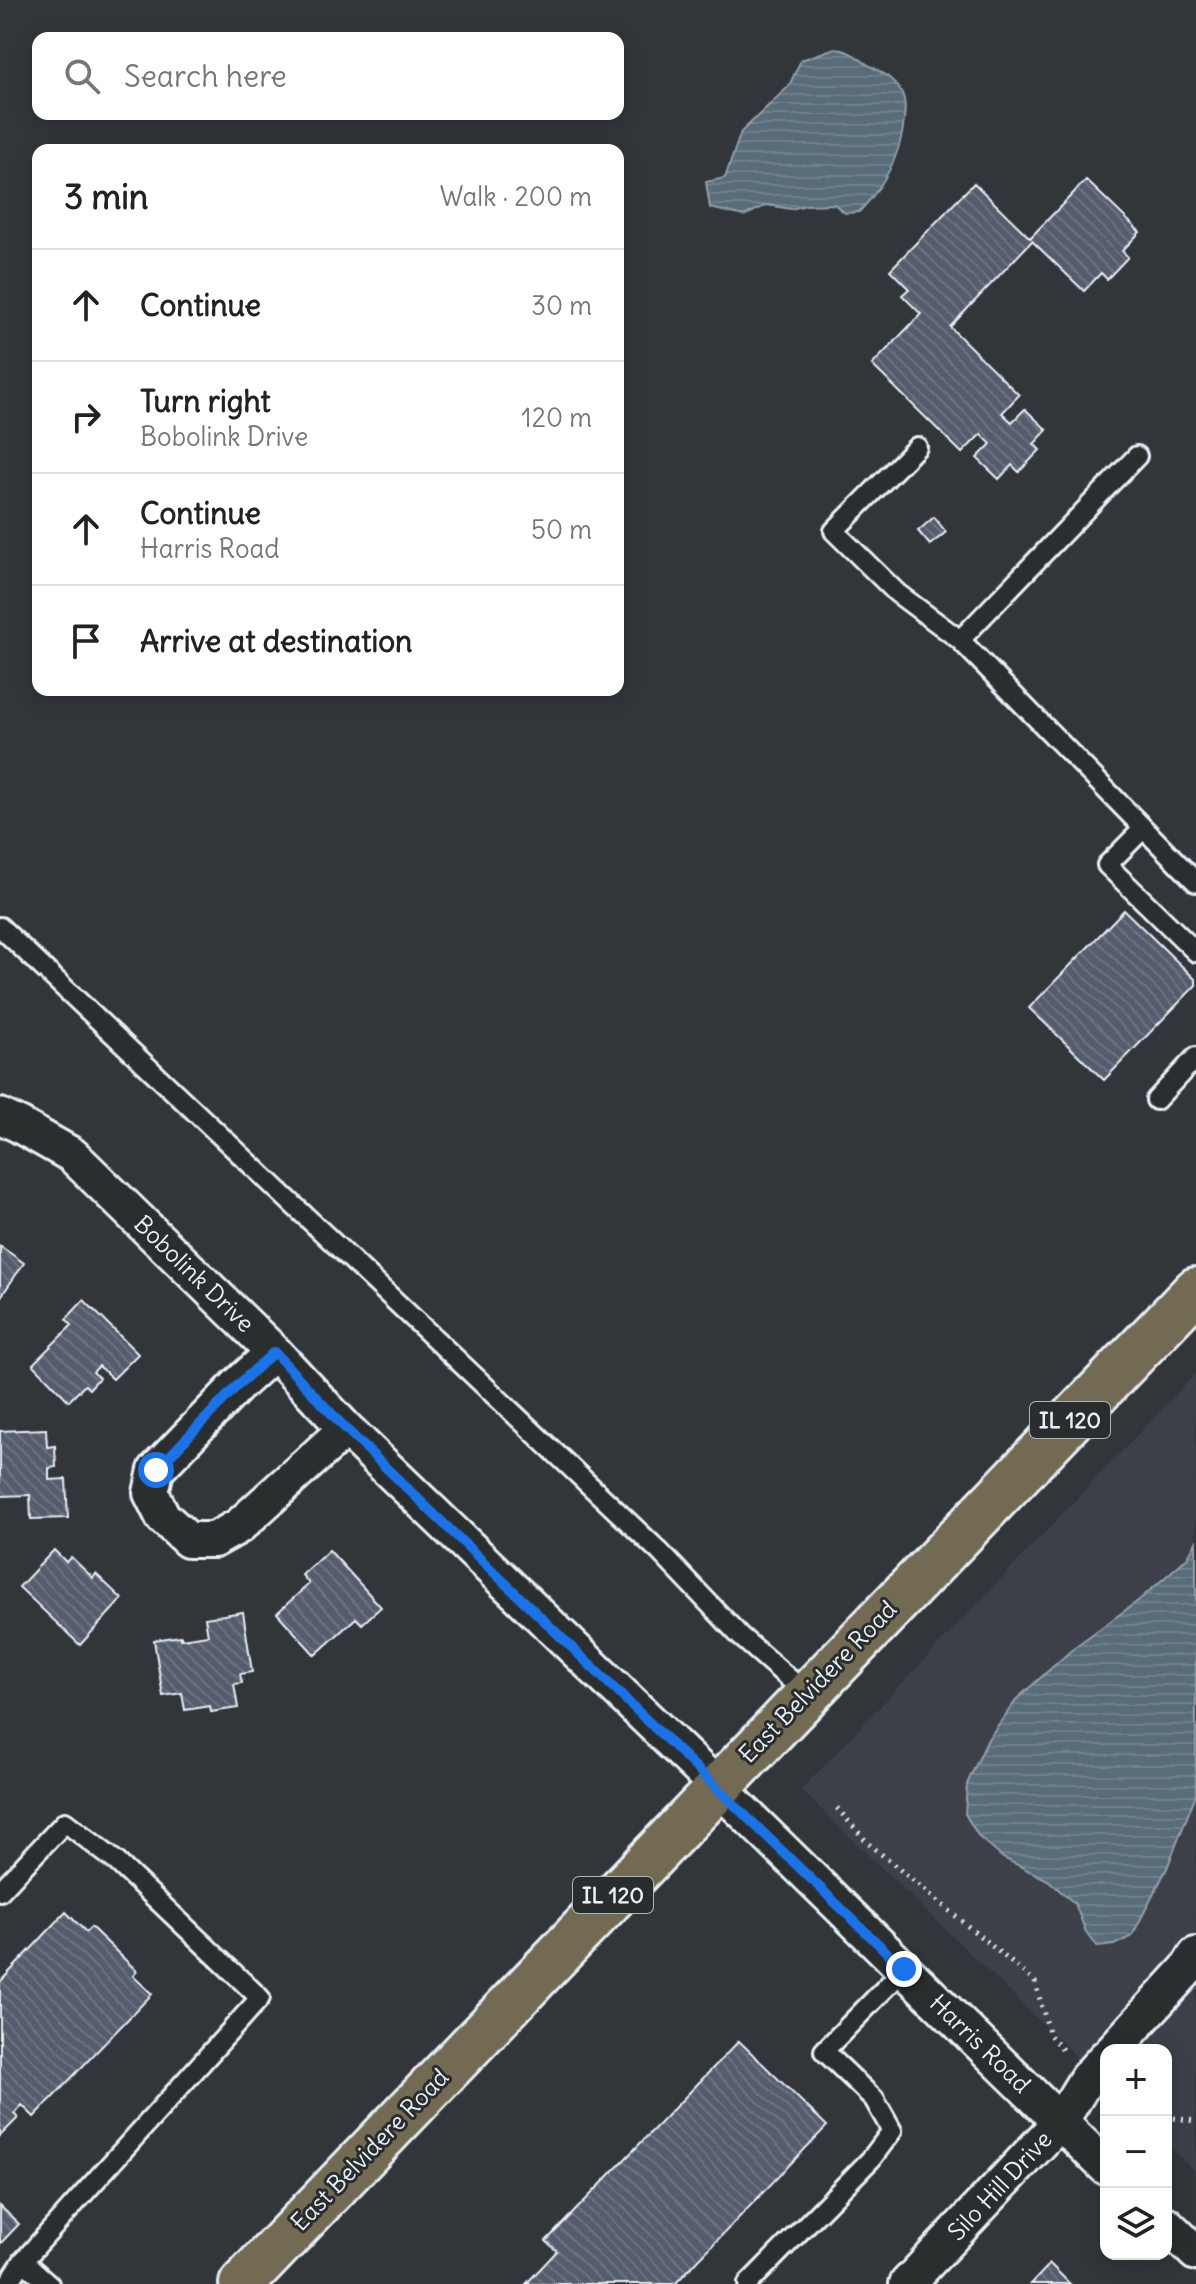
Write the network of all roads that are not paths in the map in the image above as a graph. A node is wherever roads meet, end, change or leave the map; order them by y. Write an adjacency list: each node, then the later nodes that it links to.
1 (917, 447): 3 (lane)
2 (1137, 456): 3 (lane)
3 (960, 640): 4 (lane)
4 (1143, 829): 5 (lane); 7 (lane)
5 (1196, 882)
6 (0, 927): 14 (lane)
7 (1196, 952)
8 (1196, 1057): 9 (lane)
9 (1156, 1100)
10 (0, 1116): 12 (street, Bobolink Drive)
11 (1196, 1290): 14 (main road, East Belvidere Road / IL 120)
12 (274, 1352): 13 (street, Bobolink Drive); 13 (street)
13 (346, 1429): 15 (street, Bobolink Drive)
14 (807, 1694): 15 (main road, East Belvidere Road / IL 120)
15 (717, 1786): 18 (street, Harris Road); 28 (main road, East Belvidere Road / IL 120)
16 (0, 1891): 25 (lane)
17 (1196, 1955): 19 (street)
18 (904, 1969): 21 (street, Harris Road); 29 (lane)
19 (1118, 2044)
20 (1096, 2068): 21 (street, Silo Hill Drive)
21 (1060, 2122): 22 (street, Harris Road); 30 (street, Silo Hill Drive)
22 (1100, 2161)
23 (1172, 2230): 24 (street)
24 (1196, 2253)
25 (23, 2261): 26 (lane); 27 (lane)
26 (8, 2284)
27 (49, 2284)
28 (242, 2284)
29 (748, 2284)
30 (907, 2284)

